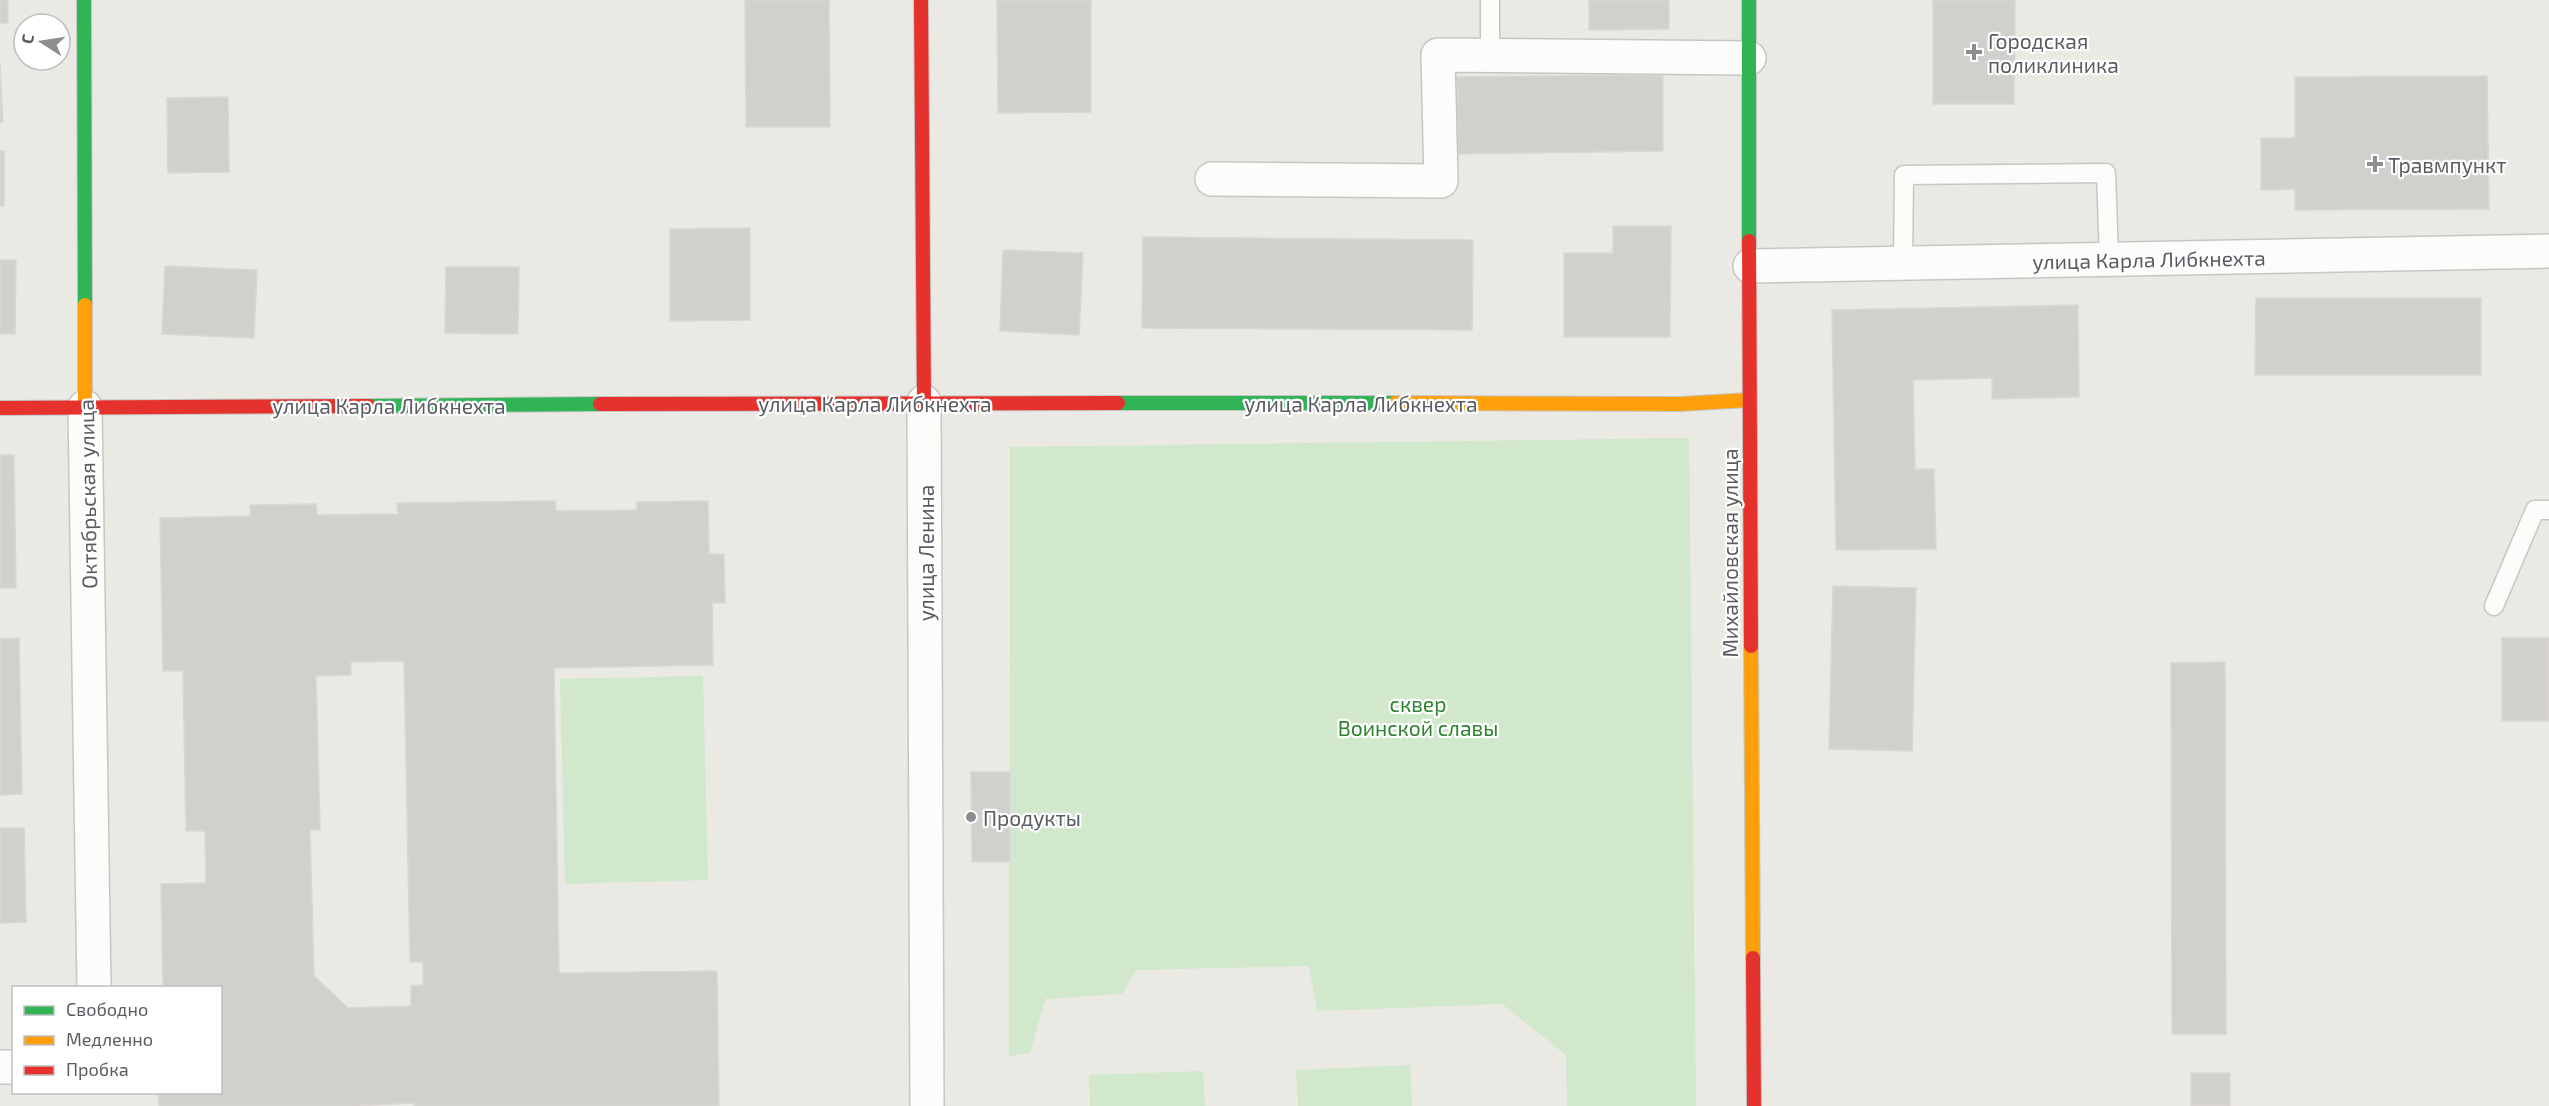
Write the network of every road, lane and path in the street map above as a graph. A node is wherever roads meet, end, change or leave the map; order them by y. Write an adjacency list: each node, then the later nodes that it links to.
1 (84, 0): 14 (street, Октябрьская улица)
2 (921, 0): 13 (street, улица Ленина)
3 (1490, 0): 5 (lane)
4 (1749, 0): 6 (street, Михайловская улица)
5 (1490, 56): 6 (street); 7 (street)
6 (1749, 58): 11 (street, Михайловская улица)
7 (1212, 179)
8 (2549, 251): 9 (street, улица Карла Либкнехта)
9 (2109, 260): 10 (street, улица Карла Либкнехта); 10 (lane)
10 (1903, 263): 11 (street, улица Карла Либкнехта)
11 (1750, 266): 12 (street, Михайловская улица)
12 (1749, 400): 13 (street, улица Карла Либкнехта); 20 (street, Михайловская улица)
13 (924, 402): 14 (street, улица Карла Либкнехта); 19 (street, улица Ленина)
14 (85, 407): 15 (street, улица Карла Либкнехта); 18 (street, Октябрьская улица)
15 (0, 408)
16 (2549, 510): 17 (lane)
17 (2494, 606)
18 (93, 986)
19 (927, 1106)
20 (1754, 1106)

